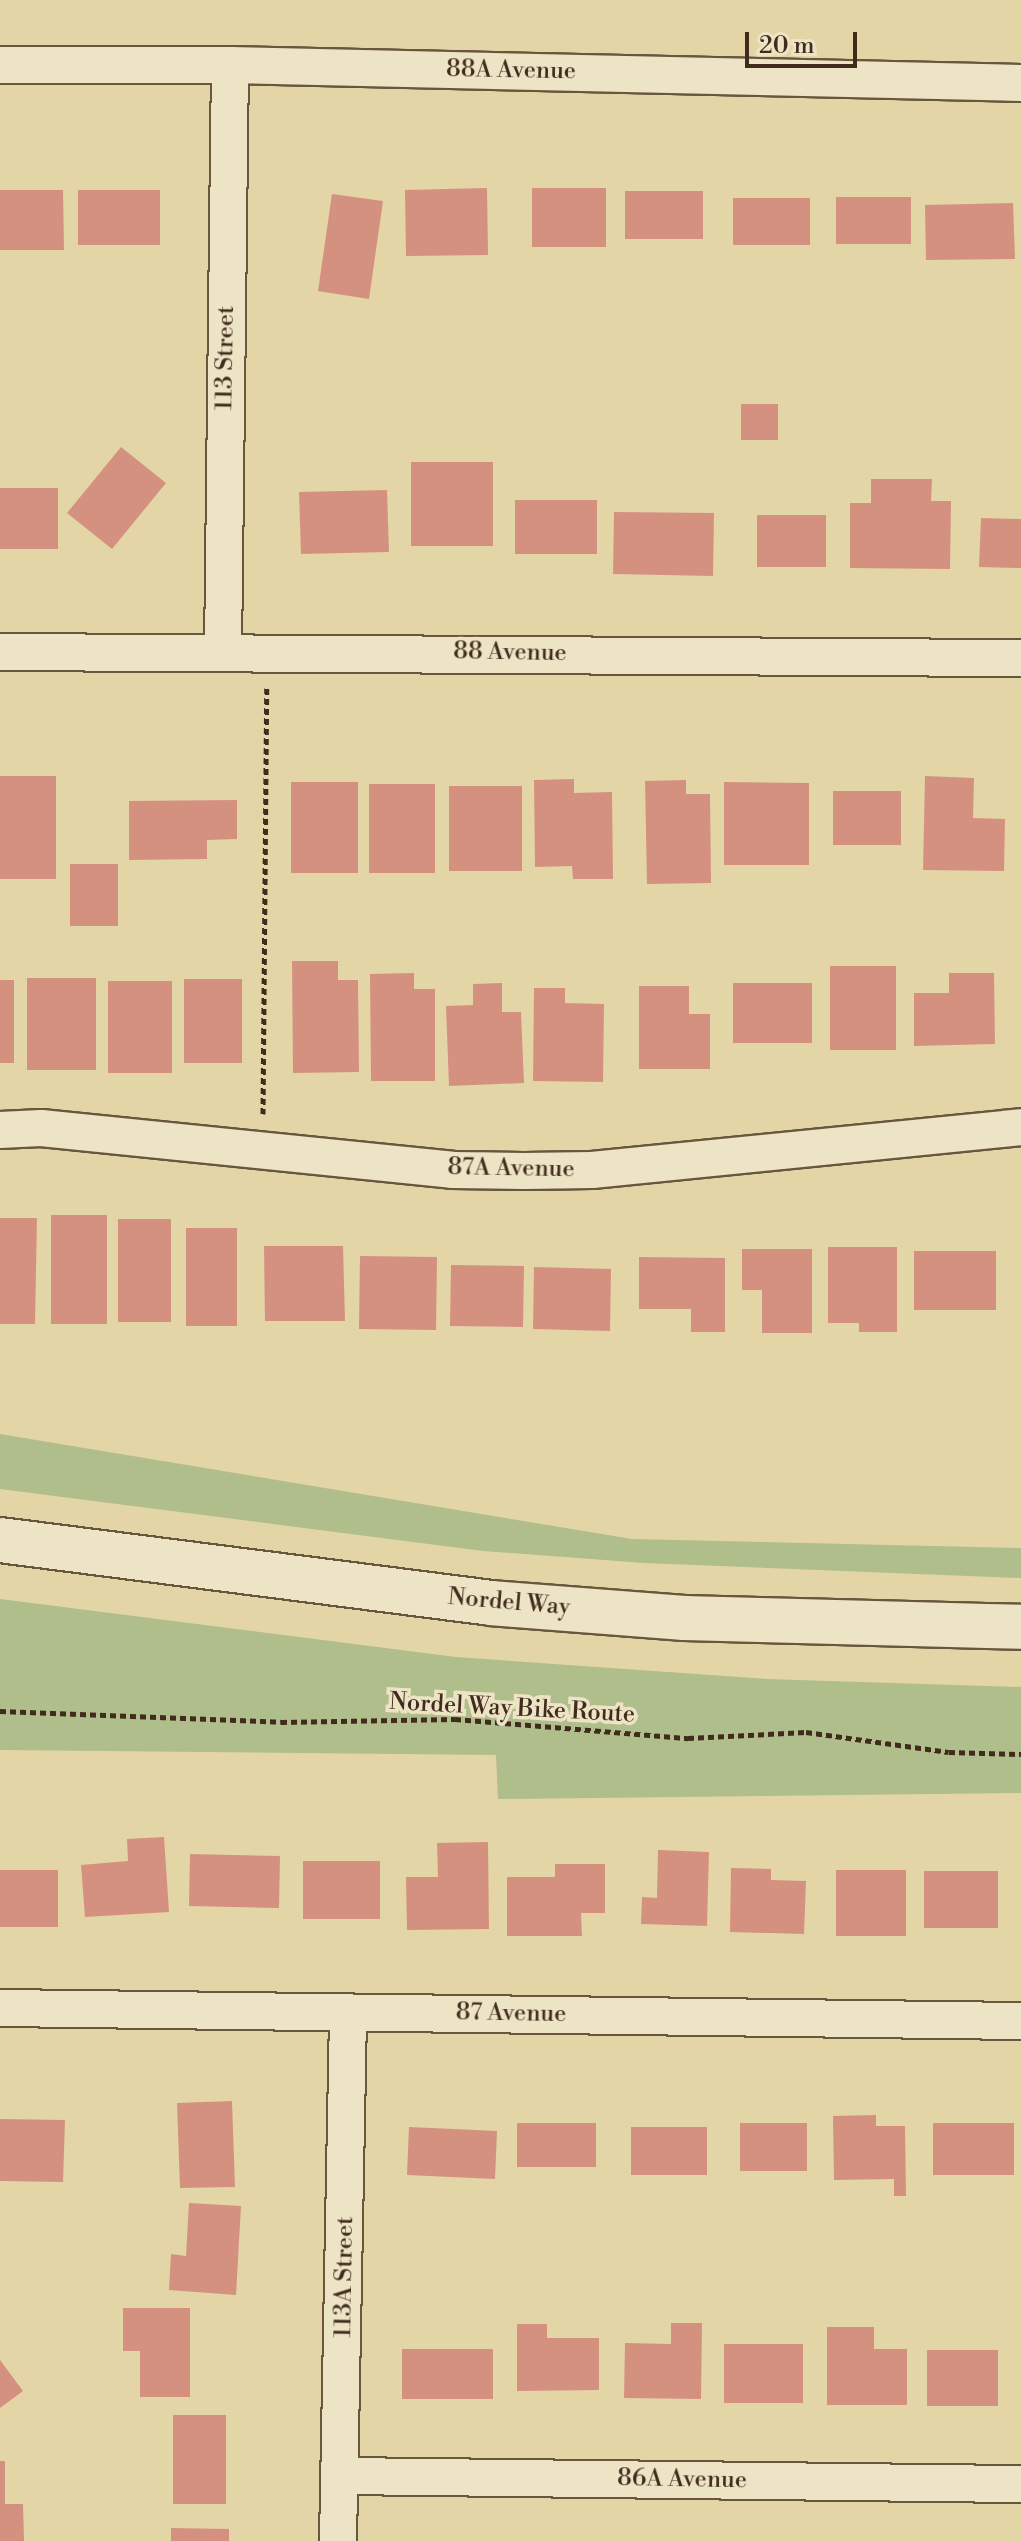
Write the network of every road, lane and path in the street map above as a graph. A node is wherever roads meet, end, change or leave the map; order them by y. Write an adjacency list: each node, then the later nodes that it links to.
1 (0, 65): 2 (street, 88A Avenue)
2 (230, 65): 3 (street, 88A Avenue); 5 (street, 113 Street)
3 (1021, 83)
4 (0, 652): 5 (street, 88 Avenue)
5 (223, 652): 6 (street, 88 Avenue)
6 (1021, 658)
7 (268, 682): 8 (path)
8 (263, 1119)
9 (1021, 1127): 10 (street, 87A Avenue)
10 (0, 1130)
11 (0, 1540): 12 (main road, Nordel Way)
12 (1021, 1627)
13 (0, 1711): 14 (path, Nordel Way Bike Route)
14 (1021, 1754)
15 (0, 2008): 16 (street, 87 Avenue)
16 (348, 2013): 17 (street, 87 Avenue); 18 (street, 113A Street)
17 (1021, 2021)
18 (342, 2476): 19 (street, 86A Avenue); 20 (street, 113A Street)
19 (1021, 2484)
20 (338, 2541)

